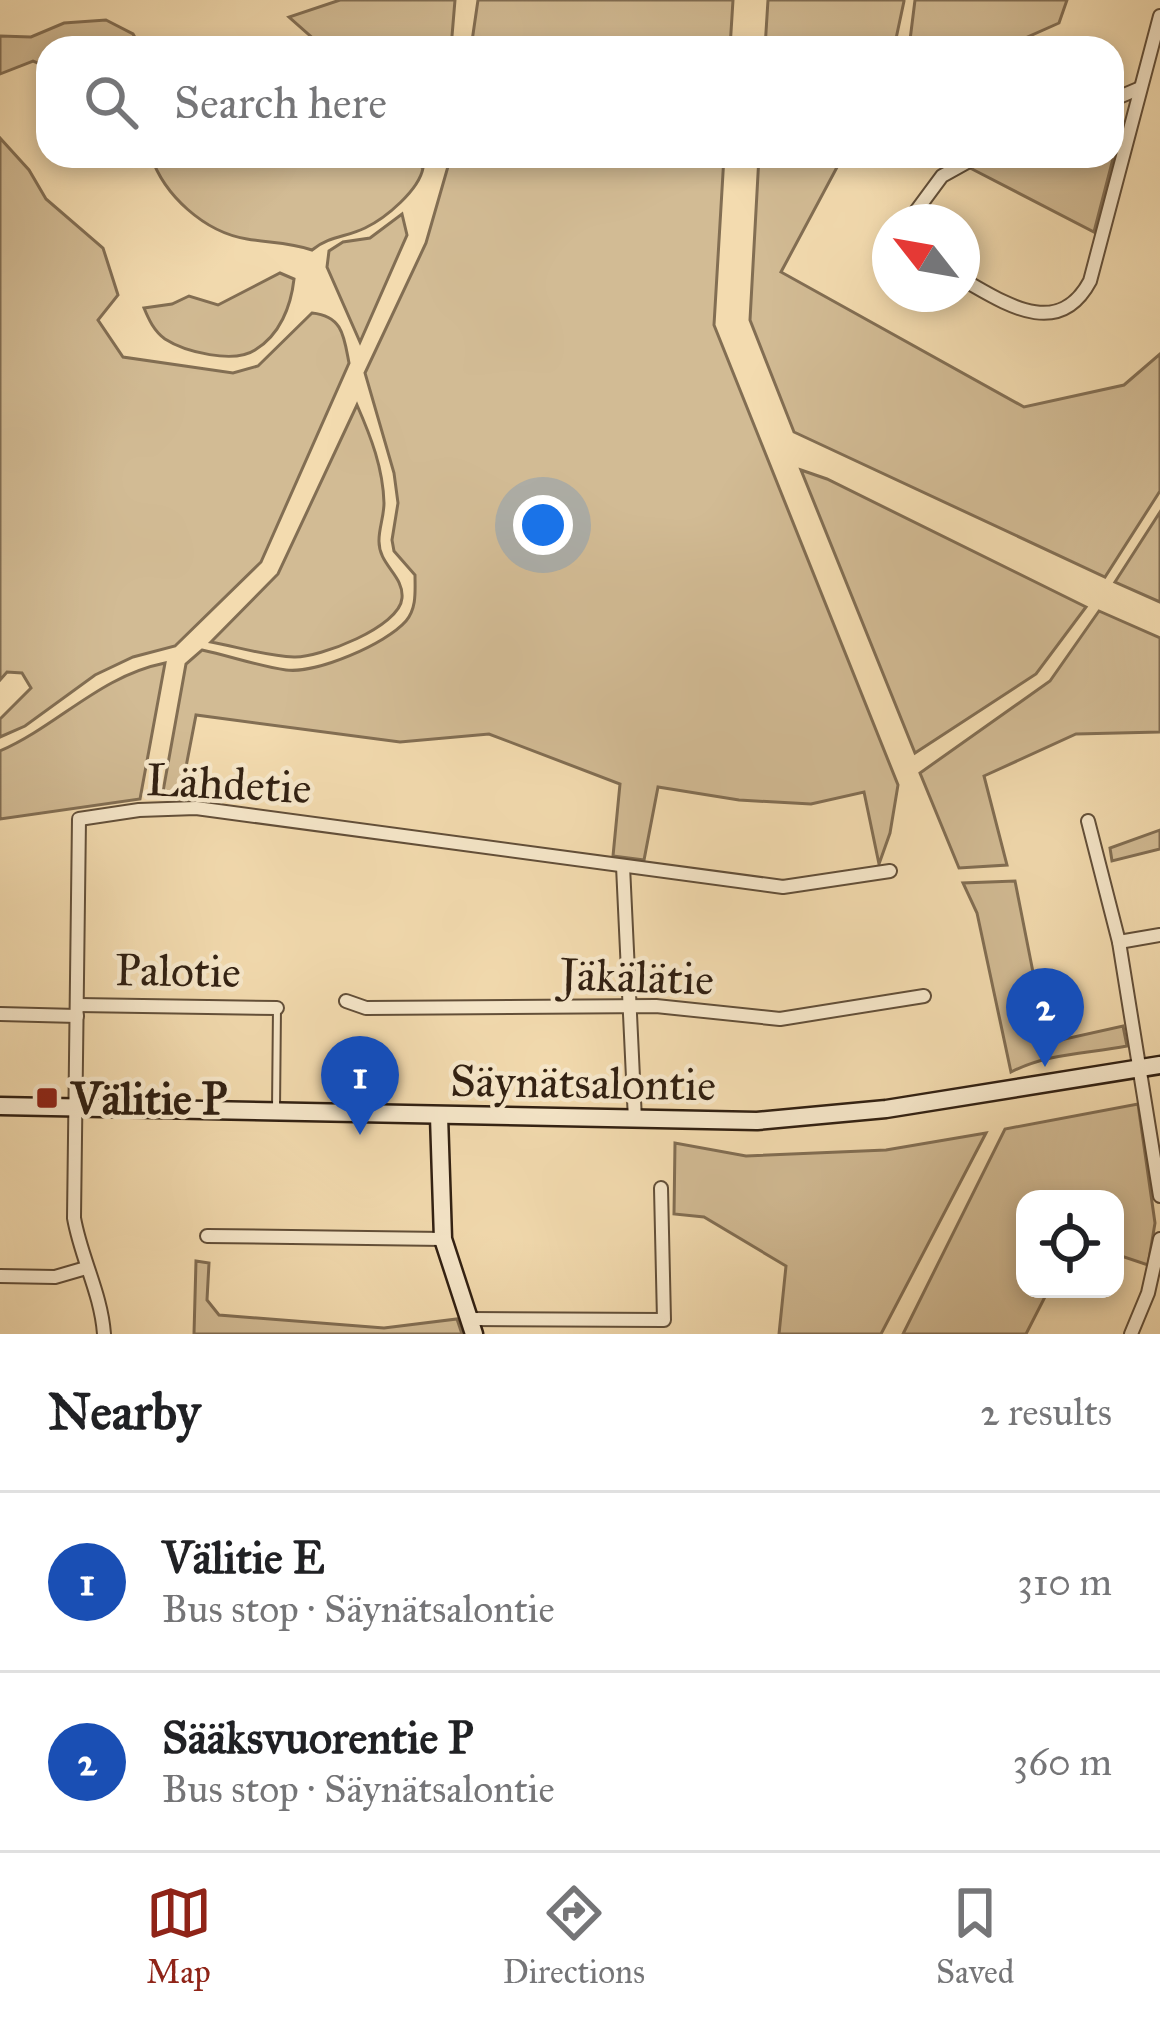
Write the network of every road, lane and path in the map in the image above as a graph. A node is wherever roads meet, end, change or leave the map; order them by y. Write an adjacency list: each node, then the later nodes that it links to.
1 (1160, 16): 2 (street)
2 (1138, 89): 3 (street); 4 (street)
3 (1124, 95)
4 (1124, 145)
5 (956, 168): 7 (street)
6 (1118, 168): 8 (street)
7 (921, 204)
8 (980, 289)
9 (1088, 820): 13 (street)
10 (623, 866): 11 (street, Lähdetie); 16 (street); 18 (street, Lähdetie)
11 (890, 872)
12 (1160, 934): 13 (street)
13 (1119, 942): 20 (street)
14 (923, 996): 16 (street, Jäkälätie)
15 (346, 1000): 16 (street, Jäkälätie)
16 (630, 1007): 25 (street)
17 (277, 1008): 18 (street, Palotie); 23 (lane)
18 (77, 1010): 19 (street, Palotie); 22 (street, Lähdetie)
19 (0, 1014)
20 (1151, 1066): 25 (main road, Säynätsalontie); 27 (street)
21 (0, 1106): 22 (main road, Säynätsalontie)
22 (75, 1108): 23 (main road, Säynätsalontie); 31 (street, Lähdetie)
23 (275, 1112): 24 (main road, Säynätsalontie)
24 (439, 1116): 25 (main road, Säynätsalontie); 29 (main road)
25 (635, 1120)
26 (661, 1188): 34 (street)
27 (1160, 1196)
28 (207, 1236): 29 (street)
29 (443, 1239): 33 (main road)
30 (1160, 1239): 36 (street)
31 (86, 1268): 32 (street); 35 (street, Lähdetie)
32 (0, 1276)
33 (472, 1327): 34 (street)
34 (664, 1327)
35 (104, 1334)
36 (1131, 1334)

